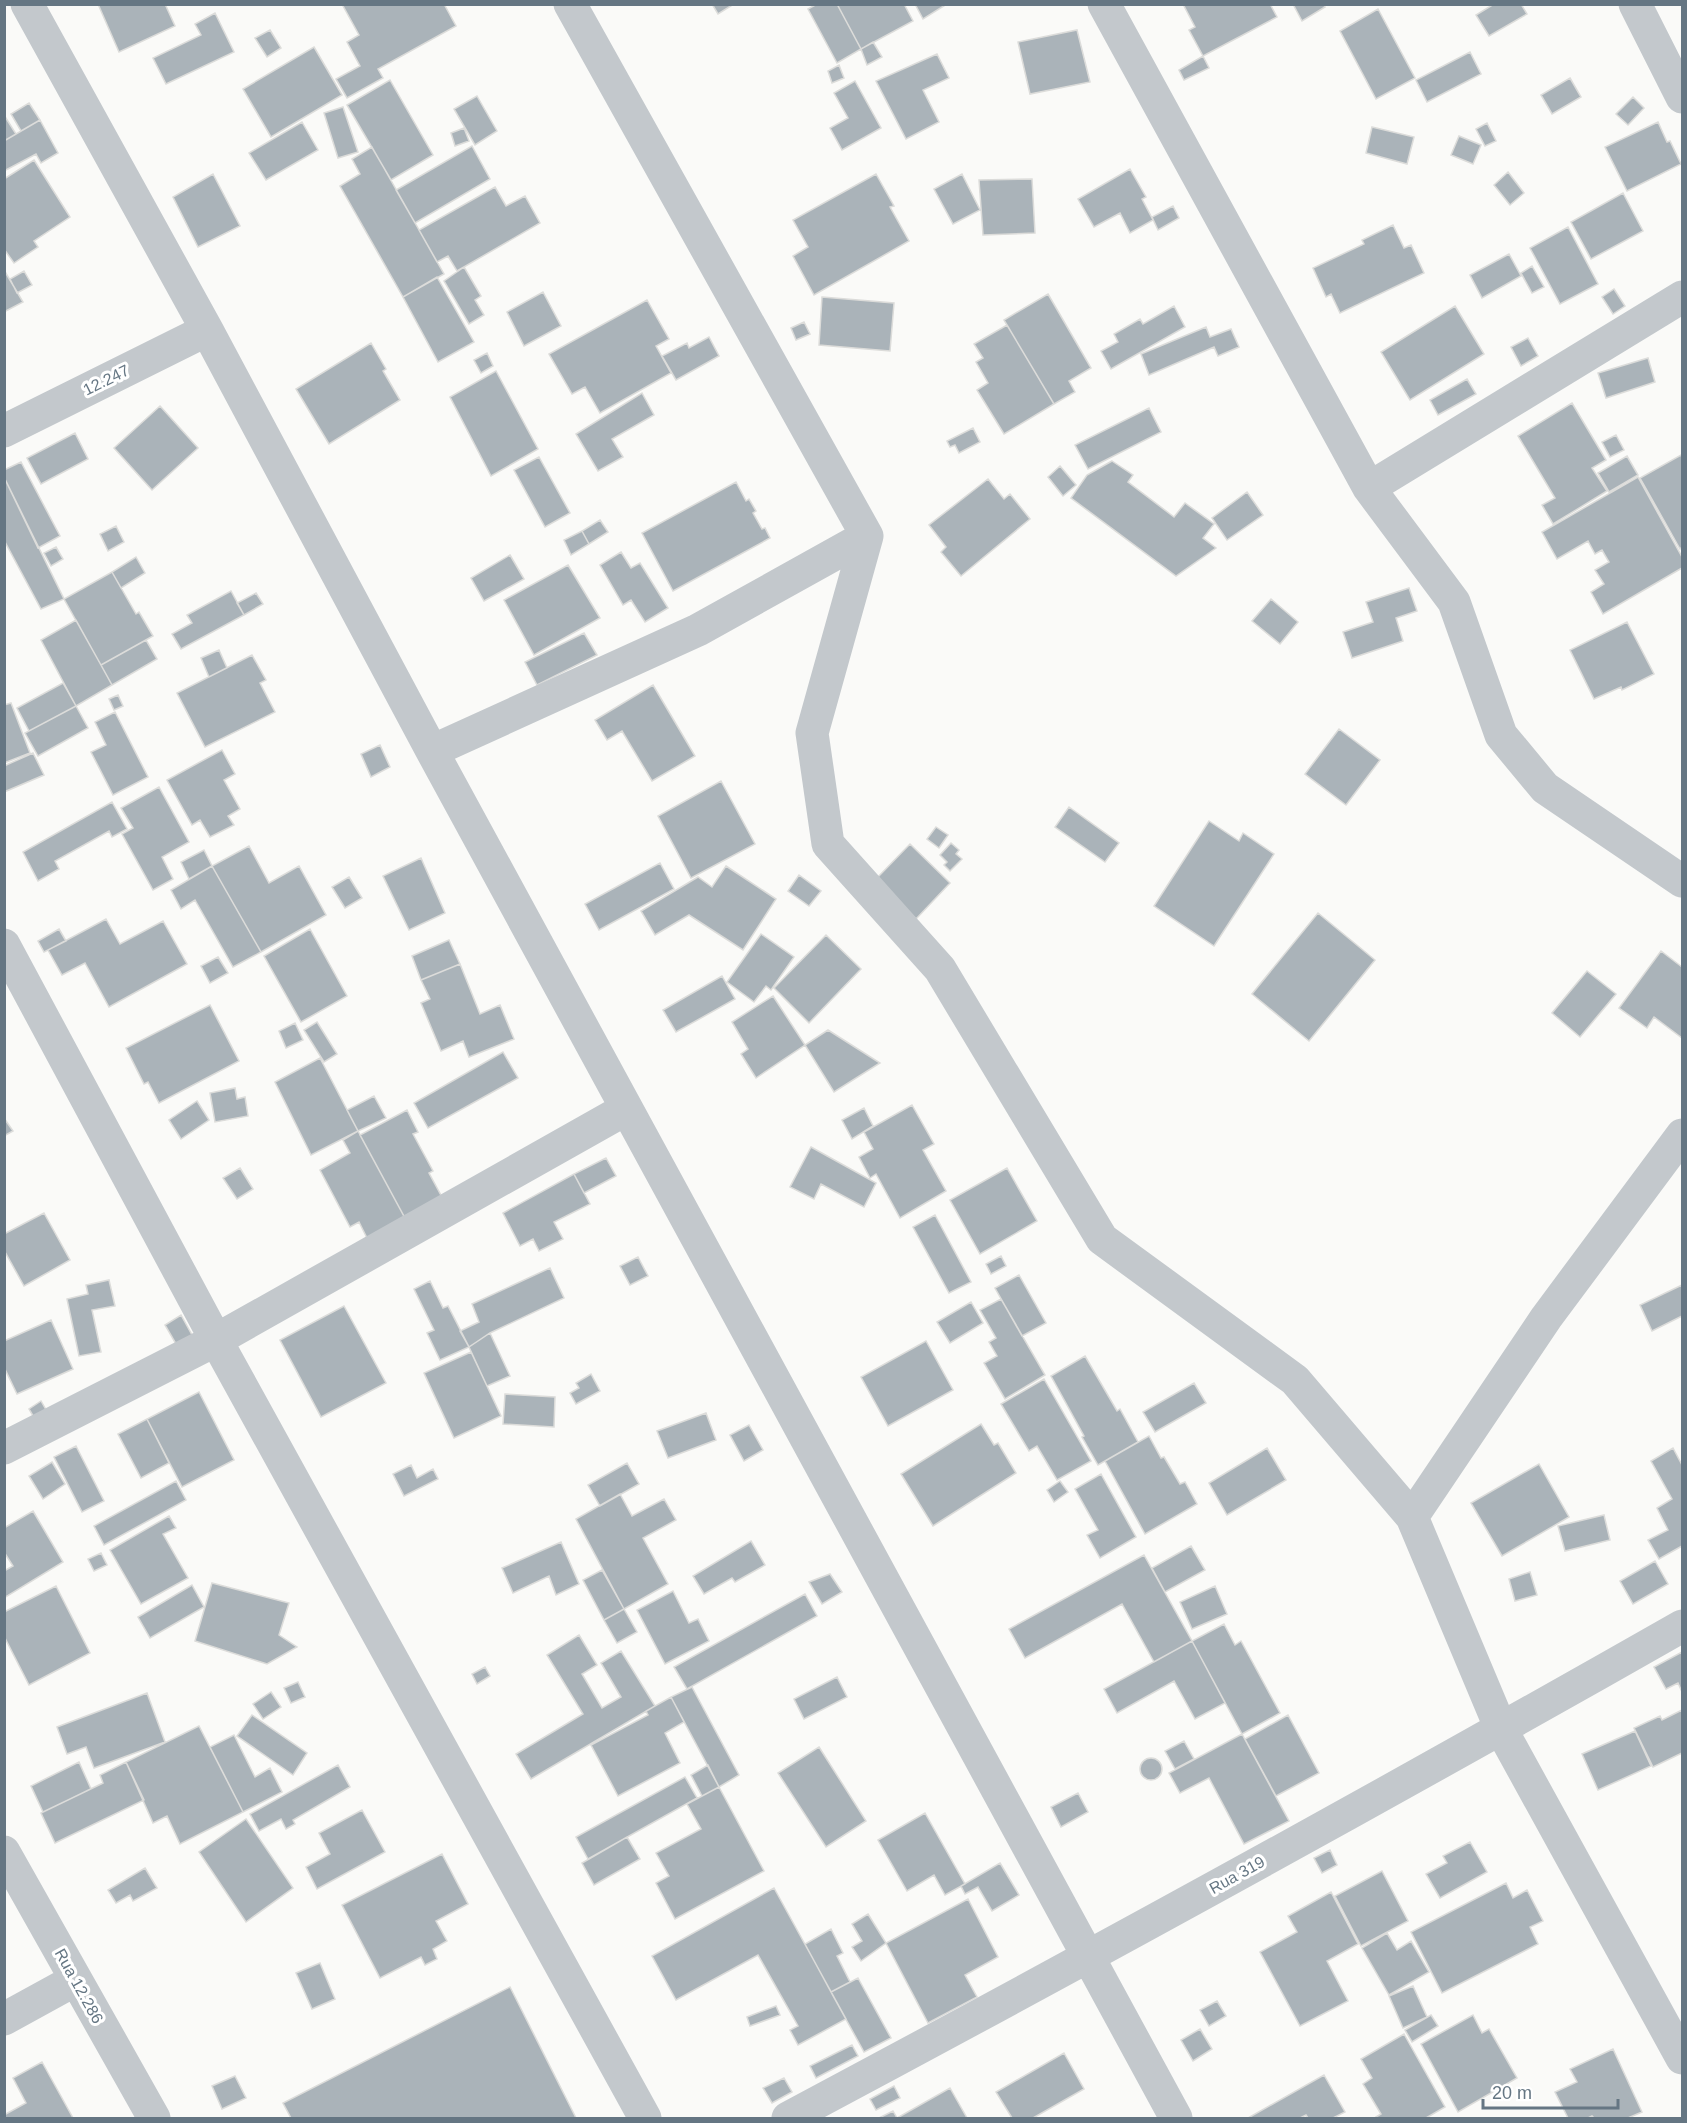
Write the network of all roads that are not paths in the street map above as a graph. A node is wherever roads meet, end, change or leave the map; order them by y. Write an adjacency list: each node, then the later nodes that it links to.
1 (27, 4): 7 (street)
2 (570, 4): 10 (street)
3 (1104, 4): 9 (street)
4 (1635, 4): 5 (street)
5 (1683, 97)
6 (1683, 297): 9 (street)
7 (207, 330): 8 (street, 12.247); 11 (street)
8 (4, 431)
9 (1370, 488): 12 (street)
10 (867, 536): 11 (street); 18 (street)
11 (432, 751): 14 (street)
12 (1683, 881)
13 (4, 945): 16 (street)
14 (626, 1109): 16 (street); 22 (street)
15 (1683, 1135): 18 (street)
16 (216, 1340): 17 (street); 27 (street)
17 (4, 1448)
18 (1412, 1517): 20 (street)
19 (1683, 1626): 20 (street, Rua 319)
20 (1501, 1729): 22 (street, Rua 319); 25 (street)
21 (4, 1852): 23 (street, Rua 12.286)
22 (1087, 1958): 28 (street, Rua 319); 29 (street)
23 (75, 1980): 24 (street); 26 (street, Rua 12.286)
24 (4, 2019)
25 (1683, 2058)
26 (154, 2118)
27 (645, 2118)
28 (788, 2118)
29 (1176, 2118)

